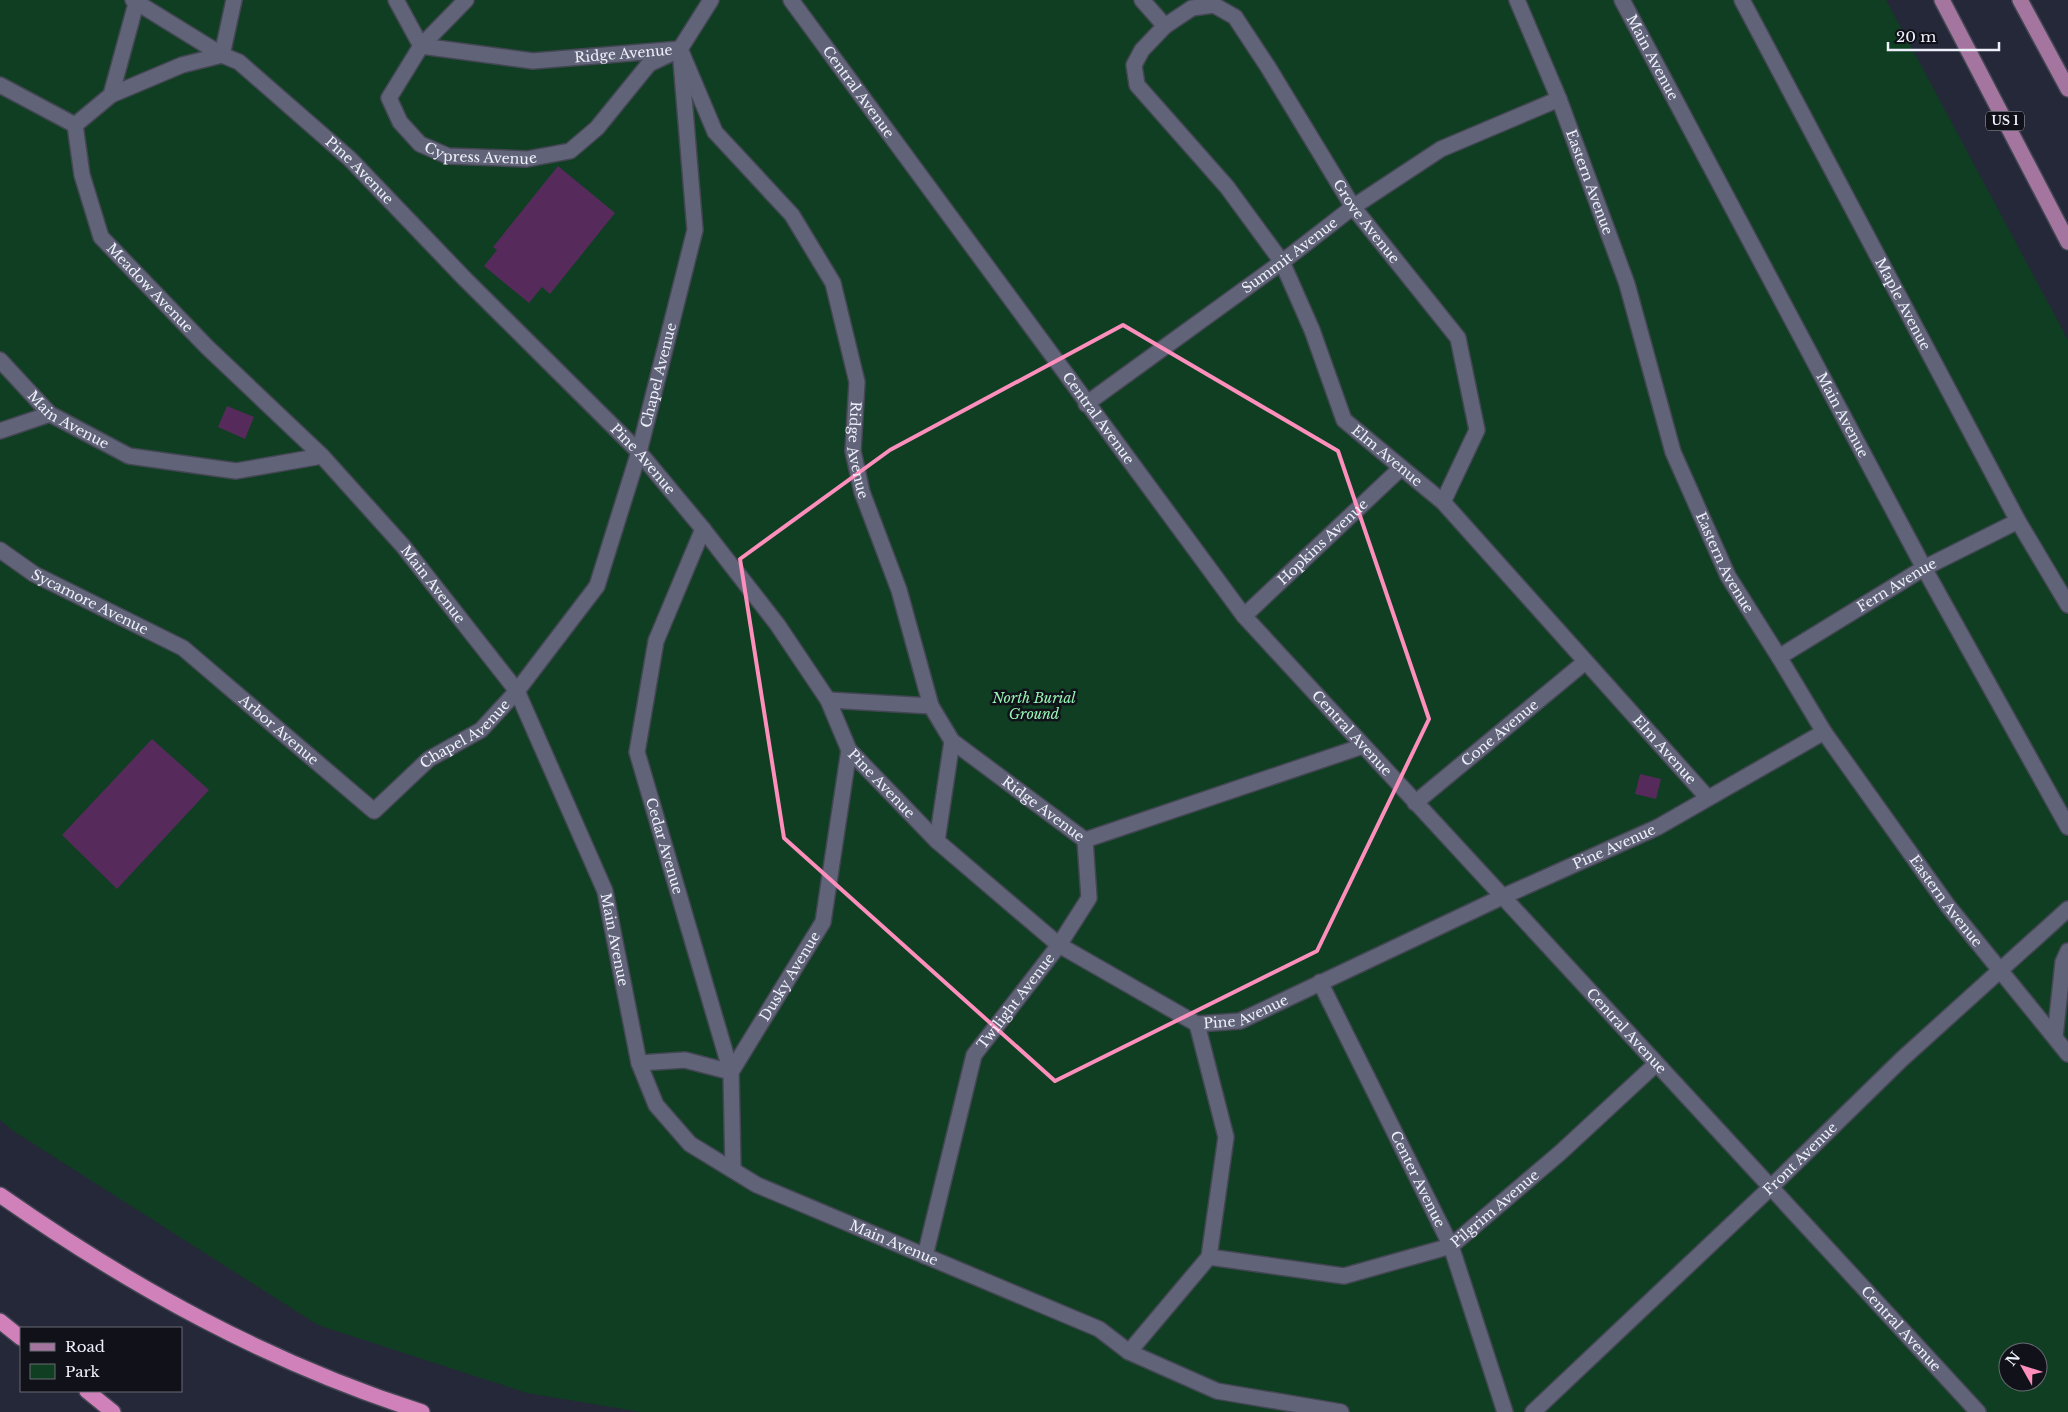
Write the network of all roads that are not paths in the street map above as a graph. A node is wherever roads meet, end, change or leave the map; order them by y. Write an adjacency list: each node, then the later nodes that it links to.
1 (234, 0): 16 (lane)
2 (396, 0): 14 (lane)
3 (466, 0): 14 (lane, Cypress Avenue)
4 (711, 0): 15 (lane)
5 (791, 0): 26 (lane, Central Avenue)
6 (1142, 0): 13 (lane)
7 (1517, 0): 20 (lane, Eastern Avenue)
8 (1622, 0): 36 (lane, Main Avenue)
9 (1742, 0): 33 (lane, Maple Avenue)
10 (1942, 0): 23 (main road, US 1)
11 (2020, 0): 18 (main road)
12 (135, 1): 16 (lane, Pine Avenue); 19 (lane)
13 (1165, 26): 22 (lane, Grove Avenue); 24 (lane, Elm Avenue)
14 (421, 46): 15 (lane, Ridge Avenue); 15 (lane, Cypress Avenue)
15 (680, 49): 29 (lane, Chapel Avenue); 44 (lane, Ridge Avenue)
16 (222, 55): 19 (lane); 29 (lane, Pine Avenue)
17 (0, 85): 21 (lane)
18 (2068, 90)
19 (111, 95): 21 (lane)
20 (1559, 99): 22 (lane, Summit Avenue); 40 (lane, Eastern Avenue)
21 (75, 125): 30 (lane, Meadow Avenue)
22 (1353, 207): 24 (lane, Summit Avenue); 32 (lane, Grove Avenue)
23 (2068, 242)
24 (1282, 262): 26 (lane, Summit Avenue); 31 (lane, Elm Avenue)
25 (0, 360): 27 (lane, Main Avenue)
26 (1086, 404): 38 (lane, Central Avenue)
27 (50, 414): 28 (lane); 30 (lane, Main Avenue)
28 (0, 431)
29 (639, 452): 34 (lane, Pine Avenue); 42 (lane, Chapel Avenue)
30 (322, 456): 42 (lane, Main Avenue)
31 (1401, 468): 32 (lane, Elm Avenue); 38 (lane, Hopkins Avenue)
32 (1443, 502): 41 (lane, Elm Avenue)
33 (2018, 521): 36 (lane, Fern Avenue); 37 (lane, Maple Avenue)
34 (703, 529): 43 (lane, Pine Avenue); 66 (lane, Cedar Avenue)
35 (0, 550): 39 (lane, Sycamore Avenue)
36 (1924, 568): 40 (lane, Fern Avenue); 52 (lane, Main Avenue)
37 (2068, 605)
38 (1244, 616): 47 (lane, Central Avenue)
39 (183, 648): 51 (lane, Arbor Avenue)
40 (1779, 657): 45 (lane, Eastern Avenue)
41 (1585, 662): 49 (lane, Elm Avenue); 50 (lane, Cone Avenue)
42 (517, 691): 51 (lane, Chapel Avenue); 64 (lane, Main Avenue)
43 (828, 700): 44 (lane); 48 (lane, Pine Avenue)
44 (930, 706): 46 (lane, Ridge Avenue)
45 (1824, 732): 49 (lane, Pine Avenue); 59 (lane, Eastern Avenue)
46 (952, 740): 53 (lane); 54 (lane, Ridge Avenue)
47 (1362, 746): 50 (lane, Central Avenue); 54 (lane, Ridge Avenue)
48 (849, 750): 53 (lane, Pine Avenue); 66 (lane, Dusky Avenue)
49 (1707, 797): 55 (lane, Pine Avenue)
50 (1415, 803): 55 (lane, Central Avenue)
51 (374, 811)
52 (2068, 827)
53 (937, 840): 57 (lane, Pine Avenue)
54 (1085, 840): 57 (lane, Twilight Avenue)
55 (1502, 896): 60 (lane, Pine Avenue); 65 (lane, Central Avenue)
56 (2068, 909): 59 (lane, Front Avenue)
57 (1059, 945): 61 (lane, Pine Avenue); 71 (lane, Twilight Avenue)
58 (2068, 951): 62 (lane)
59 (2000, 970): 62 (lane, Eastern Avenue); 68 (lane, Front Avenue)
60 (1320, 982): 61 (lane, Pine Avenue); 70 (lane, Center Avenue)
61 (1197, 1024): 72 (lane)
62 (2054, 1037): 63 (lane, Eastern Avenue)
63 (2068, 1054)
64 (639, 1063): 66 (lane); 67 (lane, Main Avenue)
65 (1656, 1064): 68 (lane, Central Avenue); 70 (lane, Pilgrim Avenue)
66 (731, 1072): 67 (lane, Cedar Avenue)
67 (733, 1170): 71 (lane, Main Avenue)
68 (1770, 1188): 81 (lane, Front Avenue); 82 (lane, Central Avenue)
69 (0, 1195): 78 (highway)
70 (1451, 1246): 72 (lane, Pilgrim Avenue); 80 (lane, Center Avenue)
71 (925, 1256): 75 (lane, Main Avenue)
72 (1209, 1258): 75 (lane)
73 (0, 1321): 74 (highway)
74 (20, 1337)
75 (1129, 1352): 79 (lane, Main Avenue)
76 (88, 1392): 77 (highway)
77 (113, 1412)
78 (422, 1412)
79 (1341, 1412)
80 (1505, 1412)
81 (1533, 1412)
82 (1978, 1412)

